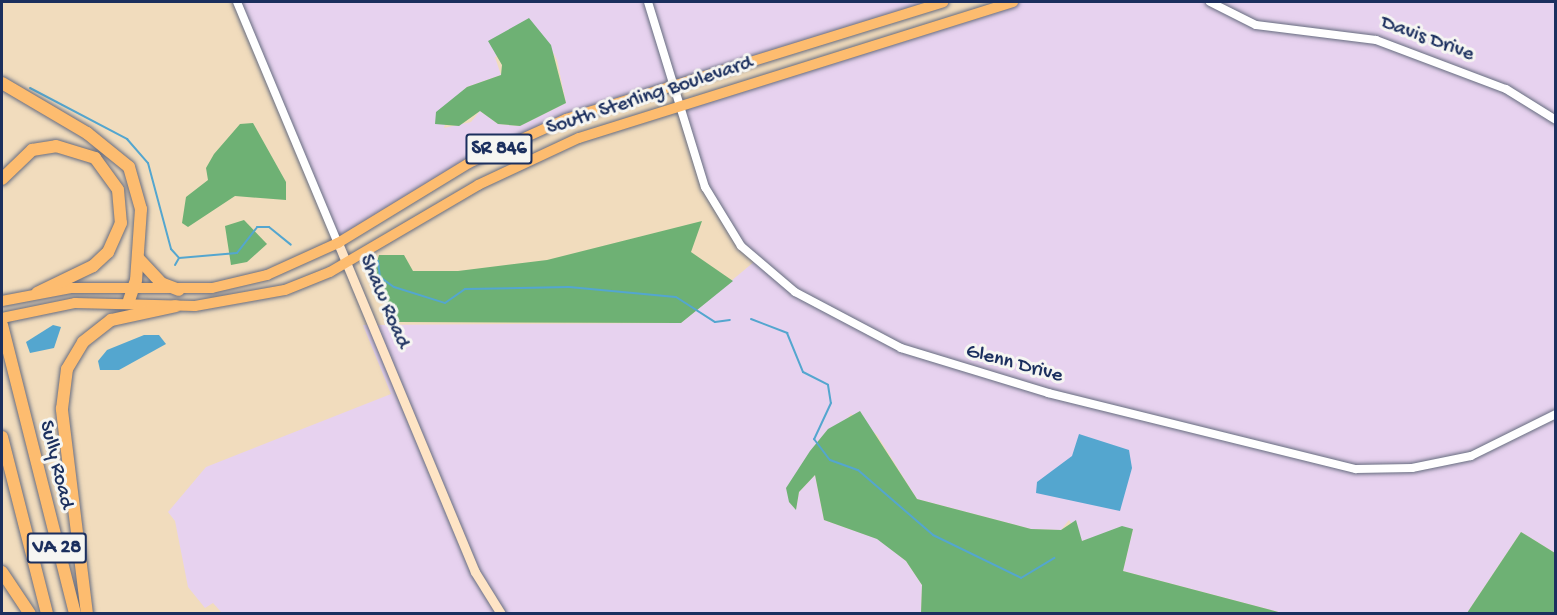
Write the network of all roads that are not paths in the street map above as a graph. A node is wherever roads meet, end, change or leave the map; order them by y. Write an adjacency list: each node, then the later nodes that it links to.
1 (237, 2): 11 (street, Shaw Road)
2 (648, 2): 7 (street, Glenn Drive)
3 (943, 2): 7 (main road, South Sterling Boulevard / SR 846)
4 (1013, 2): 8 (main road, South Sterling Boulevard / SR 846)
5 (1210, 2): 9 (street, Davis Drive)
6 (2, 83): 12 (highway)
7 (672, 83): 8 (street, Glenn Drive); 11 (main road, South Sterling Boulevard / SR 846)
8 (679, 105): 13 (main road, South Sterling Boulevard / SR 846); 22 (street, Glenn Drive)
9 (1556, 120)
10 (2, 179): 16 (highway)
11 (338, 243): 13 (main road, Shaw Road); 15 (main road, South Sterling Boulevard / SR 846)
12 (138, 258): 14 (highway); 15 (highway)
13 (347, 262): 19 (main road, South Sterling Boulevard / SR 846); 29 (main road, Shaw Road)
14 (134, 289): 15 (main road, South Sterling Boulevard / SR 846); 16 (main road, South Sterling Boulevard / SR 846); 18 (highway)
15 (179, 290)
16 (37, 292): 17 (main road, South Sterling Boulevard / SR 846)
17 (2, 301)
18 (128, 303): 19 (main road, South Sterling Boulevard / SR 846); 20 (main road, South Sterling Boulevard / SR 846)
19 (176, 306): 28 (highway)
20 (2, 318)
21 (2, 325): 27 (highway, Sully Road / VA 28)
22 (1556, 414)
23 (2, 437): 26 (highway, VA 28)
24 (2, 572): 25 (highway)
25 (30, 614)
26 (47, 614)
27 (75, 614)
28 (87, 614)
29 (501, 614)

